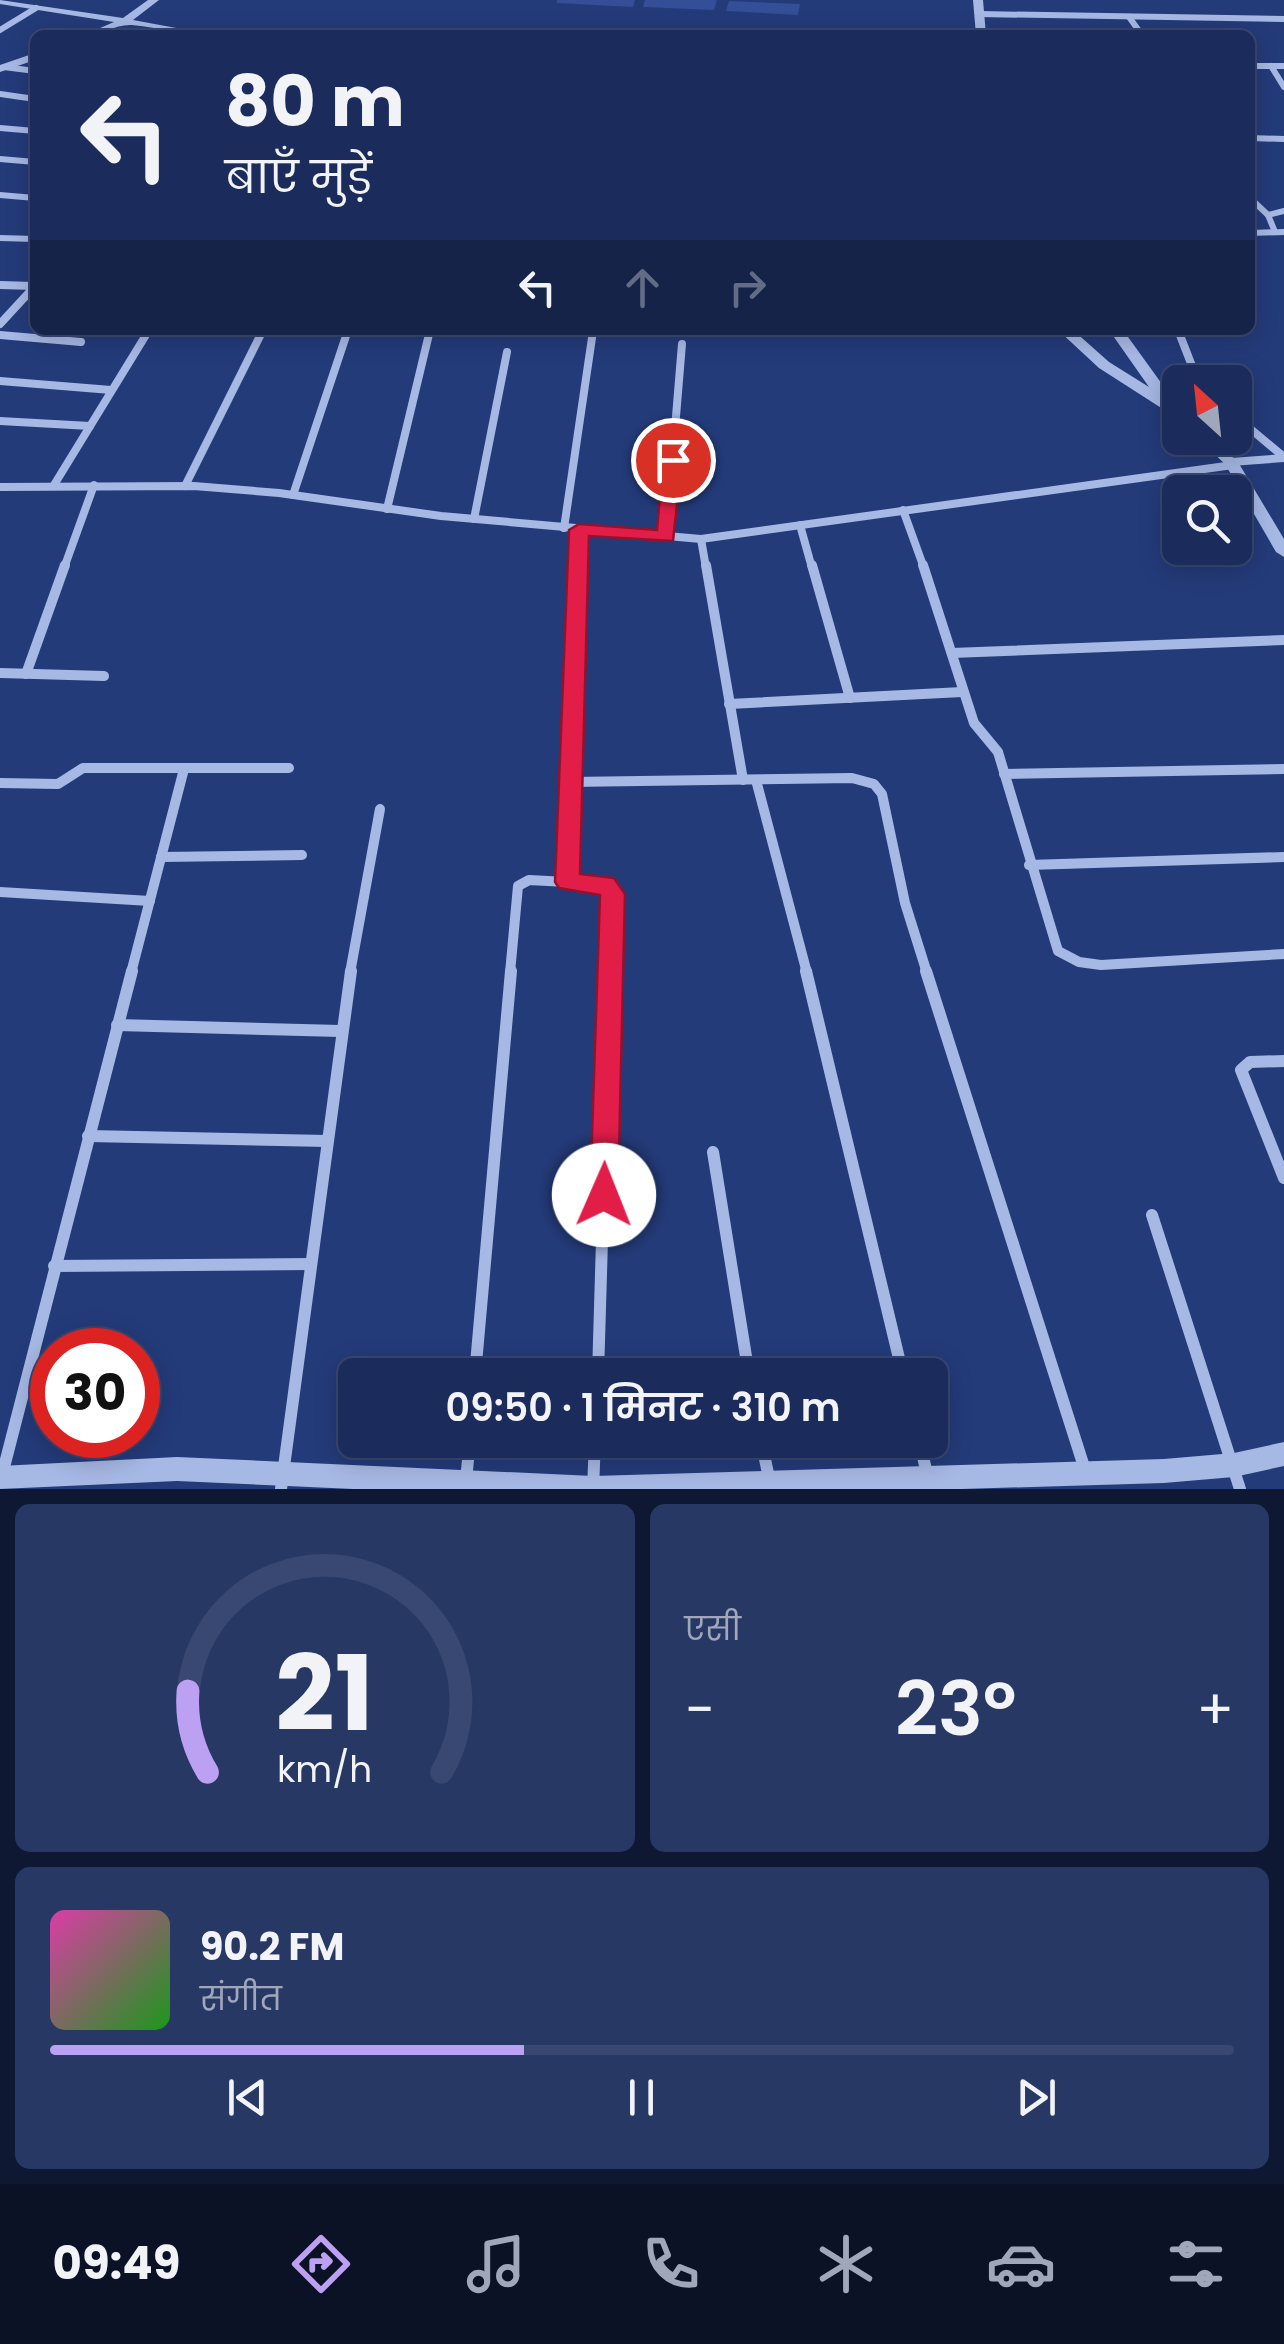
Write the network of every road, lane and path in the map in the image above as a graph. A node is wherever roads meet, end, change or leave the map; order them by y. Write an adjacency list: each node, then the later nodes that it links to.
1 (154, 0): 8 (street)
2 (978, 0): 5 (street)
3 (0, 1): 4 (street)
4 (36, 8): 8 (street); 9 (street)
5 (979, 14): 6 (street); 12 (street)
6 (1129, 16): 7 (street); 13 (street)
7 (1284, 19)
8 (124, 22): 10 (street); 11 (street)
9 (0, 30)
10 (102, 30)
11 (176, 30)
12 (981, 30)
13 (1139, 30)
14 (30, 58): 18 (street)
15 (1255, 66): 16 (street)
16 (1272, 66): 17 (street); 20 (street)
17 (1284, 66)
18 (2, 68): 19 (street)
19 (30, 71)
20 (1284, 88)
21 (0, 94): 22 (street)
22 (30, 98)
23 (0, 128): 24 (street)
24 (30, 131)
25 (1255, 138): 26 (street)
26 (1284, 139)
27 (0, 159): 28 (street)
28 (30, 162)
29 (0, 195): 30 (street)
30 (30, 198)
31 (1255, 203): 33 (street)
32 (1284, 211): 33 (street)
33 (1268, 215): 34 (street)
34 (1280, 232)
35 (0, 238): 36 (street)
36 (30, 239)
37 (0, 285): 38 (street)
38 (30, 289)
39 (30, 293): 40 (street)
40 (0, 324)
41 (0, 335): 50 (street)
42 (146, 335): 55 (street)
43 (260, 335): 66 (street)
44 (346, 335): 68 (street)
45 (429, 335): 69 (street)
46 (592, 335): 73 (street)
47 (1071, 335): 57 (street)
48 (1119, 335): 56 (street)
49 (1180, 335): 53 (street)
50 (80, 342)
51 (682, 344): 75 (street)
52 (507, 352): 71 (street)
53 (1192, 365)
54 (0, 381): 55 (street)
55 (111, 390): 59 (street)
56 (1162, 396)
57 (1162, 401)
58 (0, 421): 59 (street)
59 (90, 426): 64 (street)
60 (1252, 431): 62 (street)
61 (1222, 455): 63 (street)
62 (1284, 458): 63 (street)
63 (1232, 464): 70 (street); 77 (street)
64 (54, 485): 65 (street); 67 (street)
65 (94, 485): 66 (street); 81 (street)
66 (185, 486): 68 (street)
67 (0, 487)
68 (293, 495): 69 (street)
69 (387, 509): 71 (street)
70 (903, 510): 72 (street); 79 (street)
71 (474, 519): 73 (street)
72 (800, 526): 76 (street); 84 (street)
73 (564, 528): 74 (street)
74 (579, 530): 75 (street); 91 (street)
75 (666, 536): 76 (street)
76 (700, 539): 85 (street)
77 (1284, 552)
78 (1284, 640): 79 (street)
79 (952, 654): 83 (street)
80 (0, 674): 81 (street)
81 (26, 674): 82 (street)
82 (104, 676)
83 (962, 692): 84 (street); 89 (street)
84 (850, 698): 85 (street)
85 (729, 704): 90 (street)
86 (289, 768): 87 (street)
87 (184, 769): 92 (street); 94 (street)
88 (1284, 769): 89 (street)
89 (1004, 774): 97 (street)
90 (749, 780): 91 (street); 115 (street); 121 (street)
91 (570, 782): 98 (street)
92 (0, 783)
93 (380, 810): 103 (street)
94 (161, 856): 95 (street); 100 (street)
95 (302, 856)
96 (1284, 857): 97 (street)
97 (1030, 866): 101 (street)
98 (568, 882): 112 (street); 113 (street)
99 (0, 892): 100 (street)
100 (150, 900): 102 (street)
101 (1284, 954)
102 (118, 1026): 103 (street); 105 (street)
103 (340, 1031): 106 (street)
104 (1284, 1060): 108 (street)
105 (88, 1136): 106 (street); 111 (street)
106 (327, 1142): 110 (street)
107 (713, 1152): 114 (street)
108 (1284, 1178)
109 (1152, 1215): 122 (street)
110 (311, 1264): 111 (street); 126 (street)
111 (54, 1266): 123 (street)
112 (477, 1358)
113 (598, 1358)
114 (746, 1358)
115 (898, 1358)
116 (1284, 1454): 122 (street)
117 (468, 1458): 125 (street)
118 (594, 1458): 130 (street)
119 (765, 1458): 128 (street)
120 (923, 1458): 124 (street)
121 (1086, 1473): 122 (street); 129 (street)
122 (1237, 1477)
123 (1, 1478): 127 (street)
124 (928, 1479): 128 (street); 129 (street)
125 (466, 1480): 126 (street); 130 (street)
126 (282, 1481): 127 (street)
127 (77, 1482)
128 (770, 1483): 130 (street)
129 (961, 1483)
130 (593, 1488)

